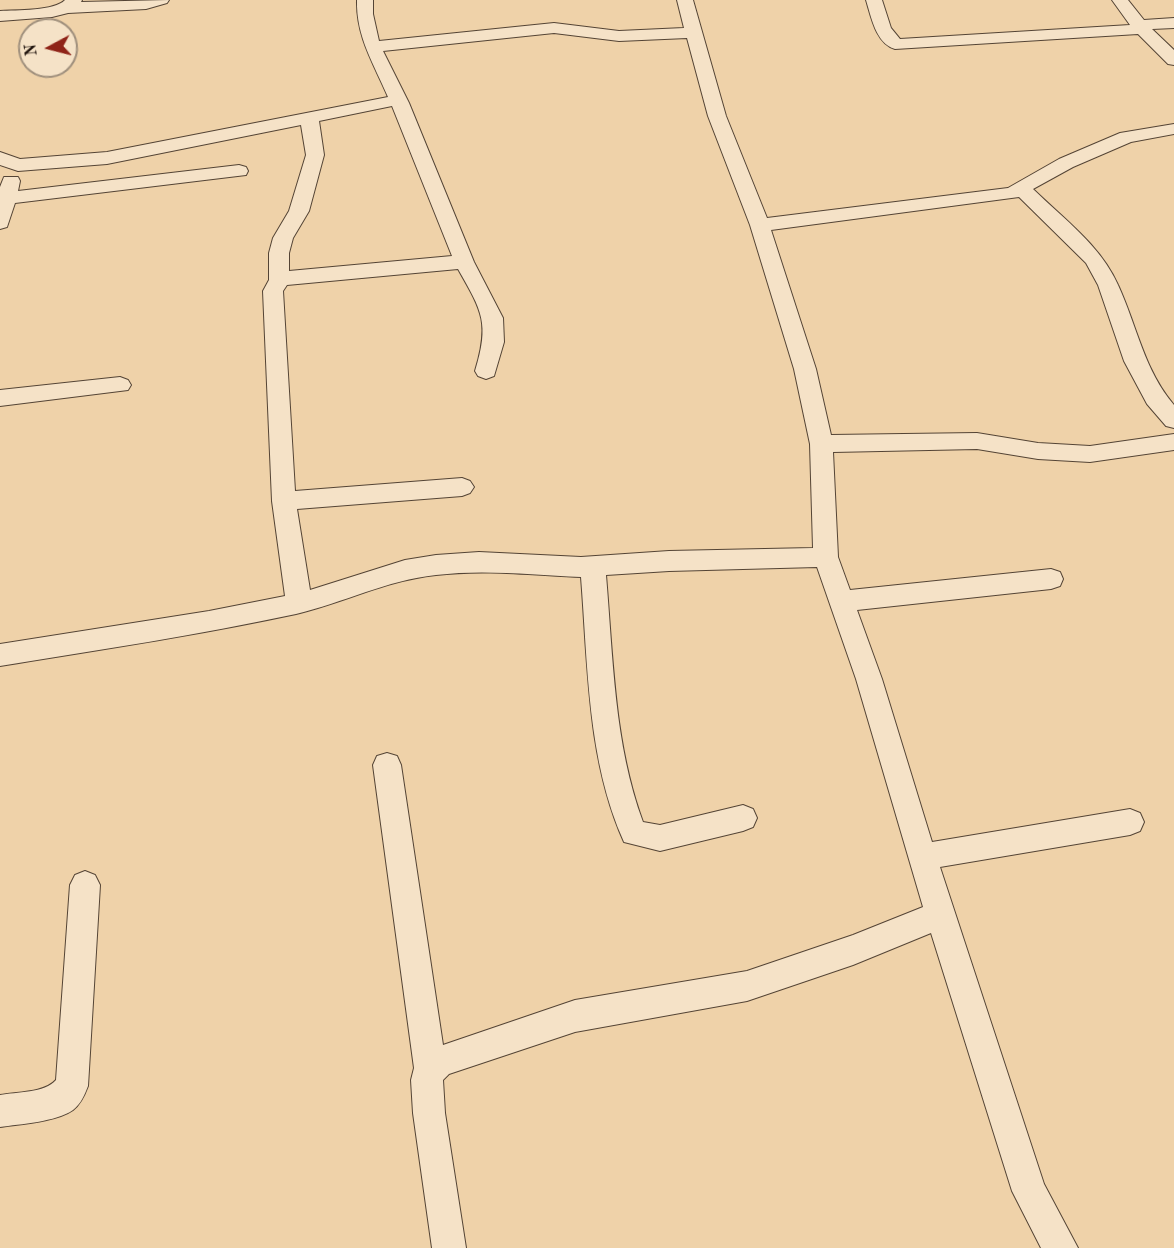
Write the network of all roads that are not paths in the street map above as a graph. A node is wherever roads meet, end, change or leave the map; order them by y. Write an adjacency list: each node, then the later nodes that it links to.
1 (161, 0): 6 (street)
2 (365, 0): 11 (street)
3 (685, 0): 10 (street)
4 (874, 0): 9 (street)
5 (1120, 0): 9 (street)
6 (70, 4): 7 (street)
7 (0, 16)
8 (1174, 23): 9 (street)
9 (1141, 27): 12 (street)
10 (694, 33): 11 (street); 21 (street)
11 (374, 47): 13 (street)
12 (1174, 60)
13 (399, 100): 14 (street); 22 (street)
14 (309, 118): 16 (street); 23 (street)
15 (1174, 129): 18 (street)
16 (9, 161): 19 (street)
17 (239, 171): 19 (street)
18 (1022, 189): 21 (street); 27 (street)
19 (5, 198): 20 (street)
20 (0, 223)
21 (760, 225): 29 (street)
22 (464, 262): 23 (street); 24 (street)
23 (279, 280): 31 (street)
24 (486, 371)
25 (120, 385): 26 (street)
26 (0, 398)
27 (1174, 420)
28 (1174, 442): 29 (street)
29 (821, 444): 32 (street)
30 (462, 488): 31 (street)
31 (284, 501): 36 (street)
32 (826, 557): 33 (street); 35 (street)
33 (593, 566): 36 (street); 39 (street)
34 (1051, 579): 35 (street)
35 (842, 601): 41 (street)
36 (299, 603): 37 (street)
37 (0, 655)
38 (387, 765): 44 (street)
39 (743, 818)
40 (1130, 822): 41 (street)
41 (922, 857): 43 (street)
42 (85, 885): 45 (street)
43 (940, 915): 44 (street); 47 (street)
44 (430, 1068): 46 (street)
45 (0, 1111)
46 (449, 1248)
47 (1061, 1248)

